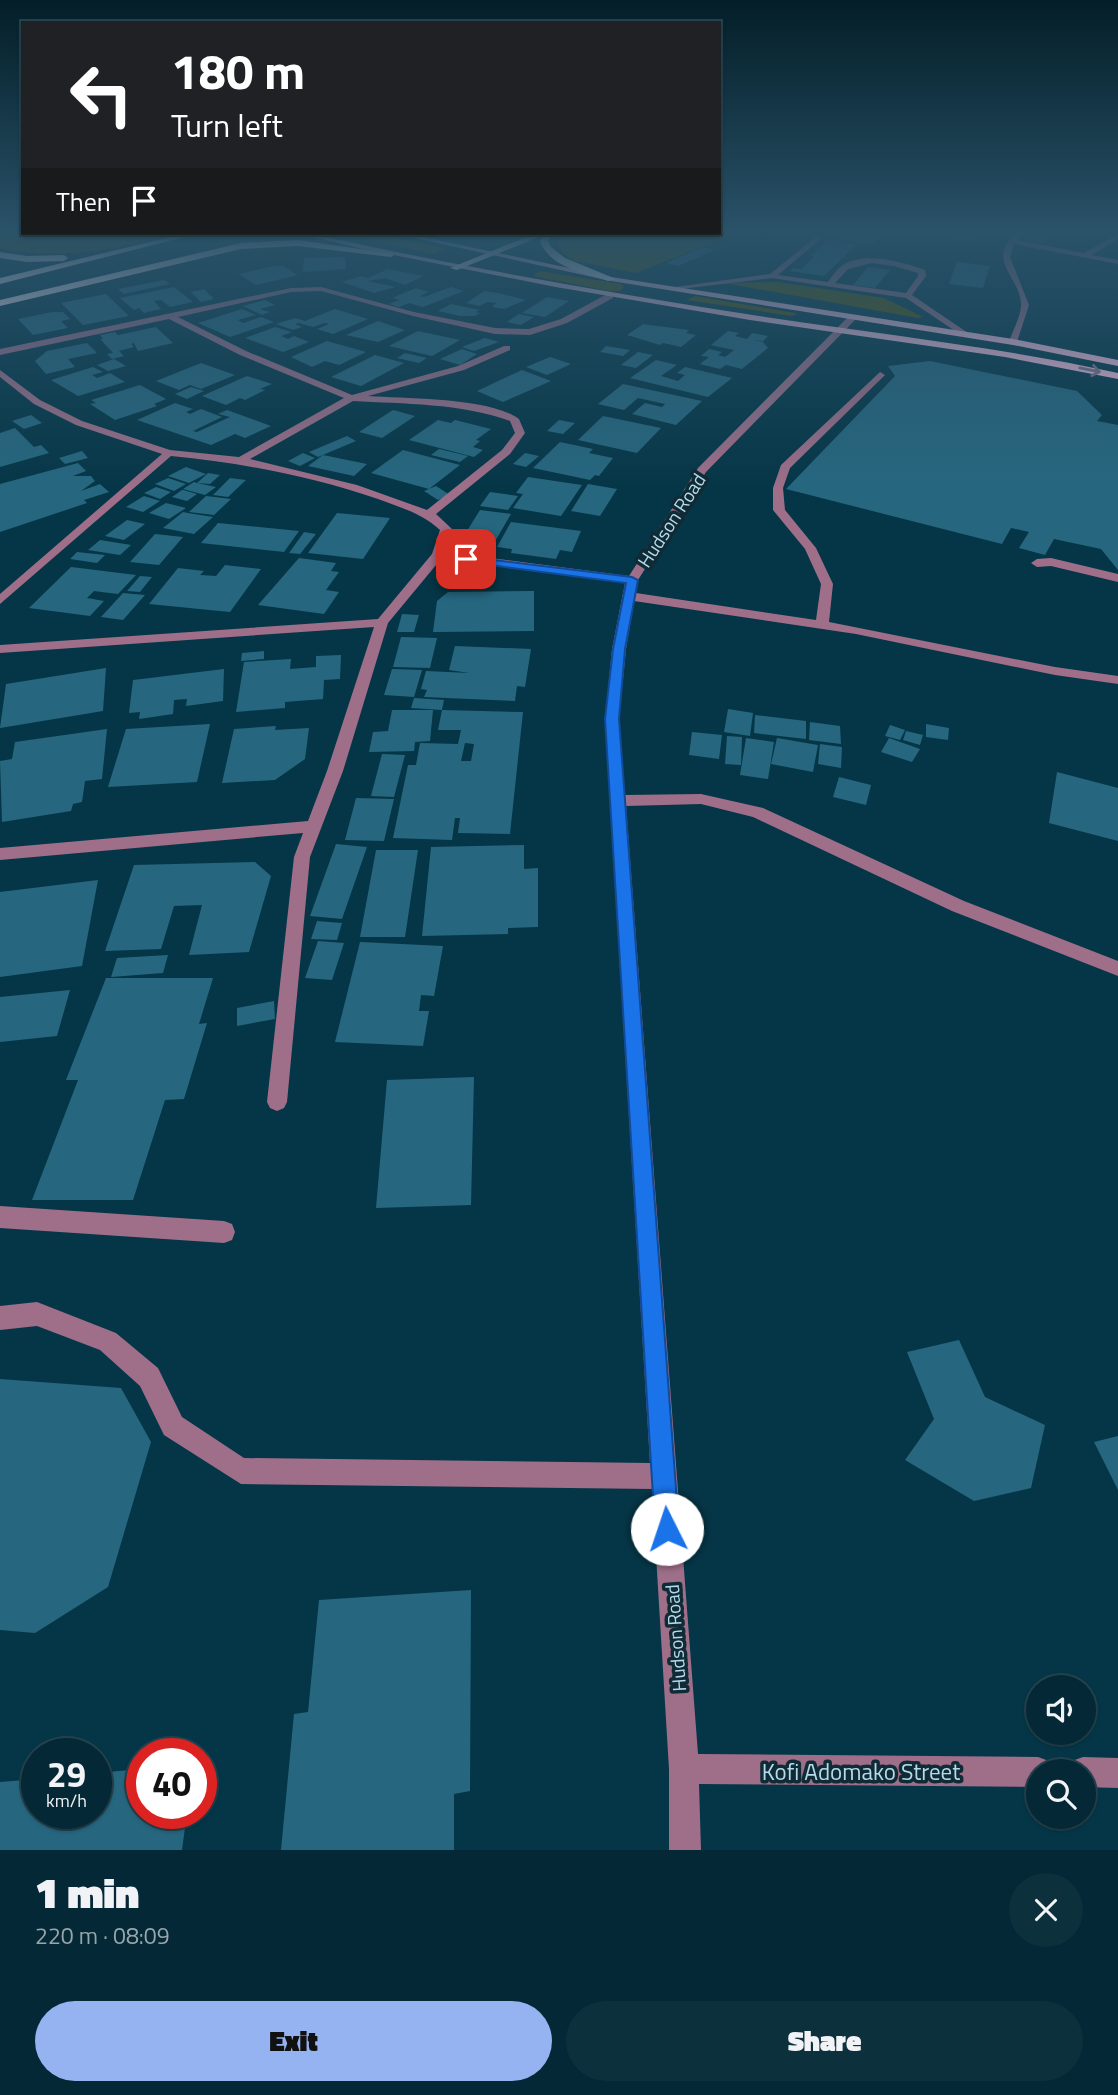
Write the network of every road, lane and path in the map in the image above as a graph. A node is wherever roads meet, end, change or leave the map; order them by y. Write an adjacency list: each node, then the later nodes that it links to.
1 (164, 317): 13 (street)
2 (173, 317): 18 (street)
3 (429, 317): 4 (street)
4 (571, 317)
5 (790, 317): 9 (main road)
6 (814, 317): 9 (main road)
7 (940, 317): 10 (street)
8 (1021, 317): 11 (street)
9 (846, 324): 10 (main road); 17 (main road, one-way to 17); 25 (street, Hudson Road)
10 (967, 335): 11 (main road)
11 (1013, 342): 14 (main road)
12 (507, 348): 18 (street)
13 (0, 352)
14 (1118, 363)
15 (0, 373): 19 (street)
16 (880, 375): 28 (street)
17 (1118, 376)
18 (351, 398): 20 (street); 21 (street)
19 (169, 453): 20 (street); 26 (street)
20 (241, 460): 21 (street)
21 (429, 514): 22 (street)
22 (438, 555): 25 (street); 27 (street)
23 (1037, 563): 24 (street)
24 (1118, 578)
25 (631, 588): 28 (street); 31 (street, Hudson Road)
26 (0, 600)
27 (382, 622): 29 (street); 32 (street)
28 (822, 625): 30 (street)
29 (0, 649)
30 (1118, 681)
31 (618, 801): 34 (street); 39 (street, Hudson Road)
32 (314, 826): 33 (street); 35 (street)
33 (0, 853)
34 (1118, 969)
35 (277, 1102)
36 (0, 1217): 37 (street)
37 (224, 1232)
38 (0, 1318): 39 (street)
39 (664, 1476): 40 (street, Hudson Road)
40 (684, 1769): 41 (street, Kofi Adomako Street); 44 (street, Hudson Road)
41 (1026, 1772)
42 (1096, 1772): 43 (street)
43 (1118, 1773)
44 (685, 1850)

